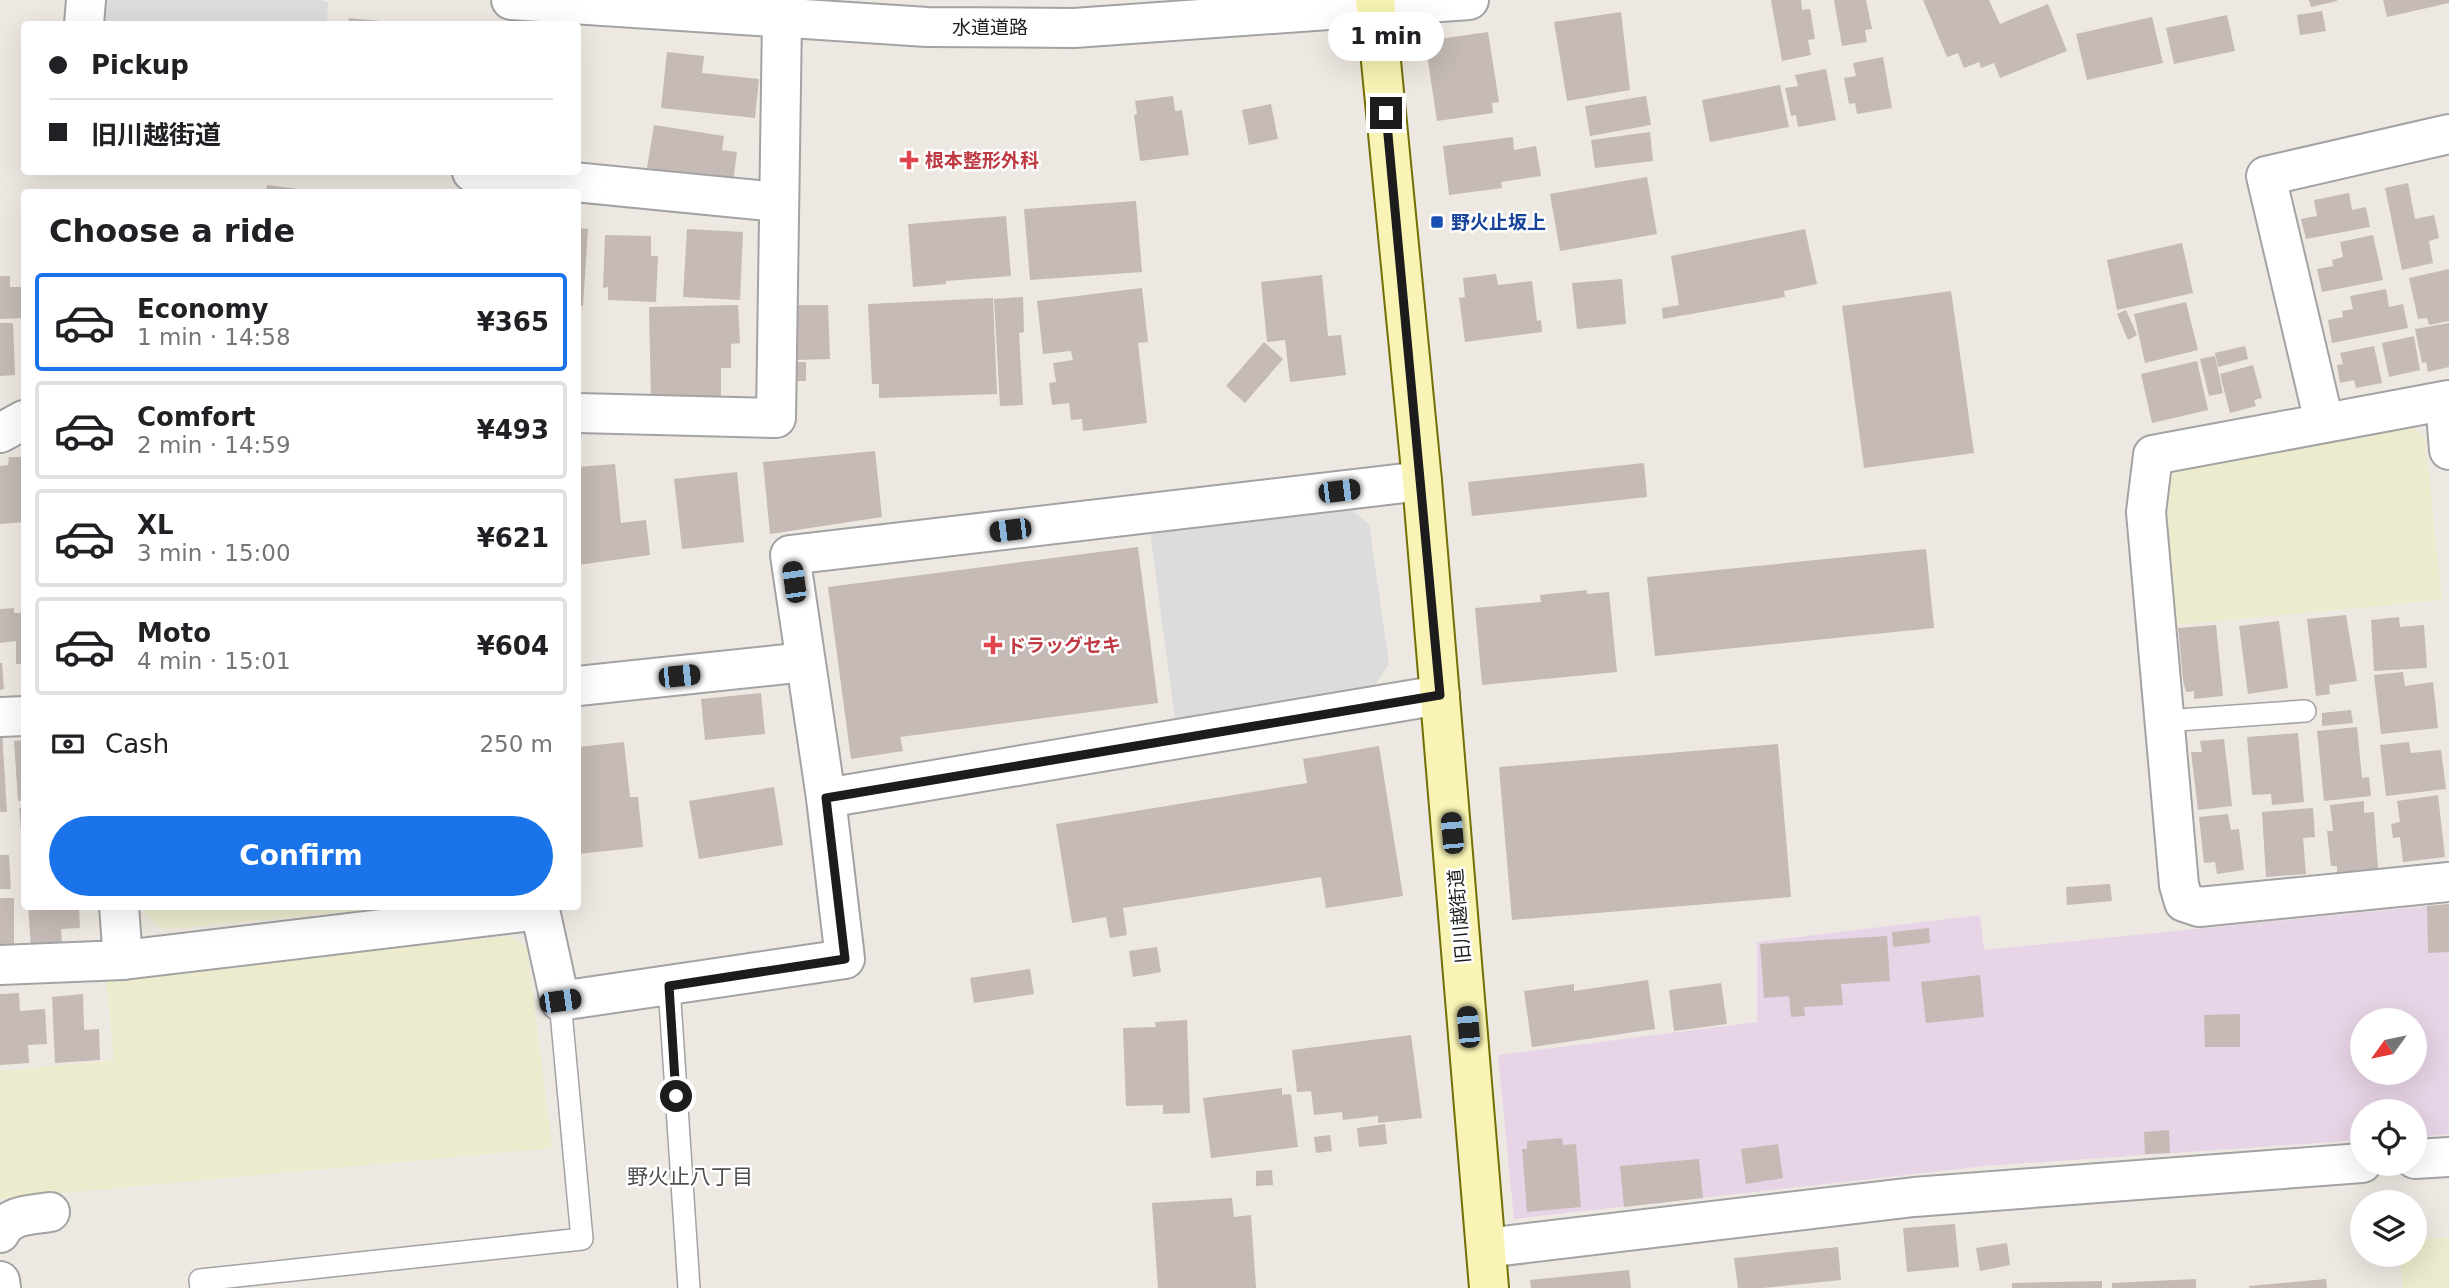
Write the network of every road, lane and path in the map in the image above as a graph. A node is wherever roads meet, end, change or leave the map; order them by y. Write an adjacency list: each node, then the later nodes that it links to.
1 (86, 0): 6 (street)
2 (511, 0): 5 (street, 水道道路)
3 (1469, 0): 4 (street, 水道道路)
4 (1376, 4): 5 (street, 水道道路); 16 (main road, 旧川越街道)
5 (782, 19): 9 (street)
6 (83, 21)
7 (2449, 134): 13 (street)
8 (503, 175): 9 (street)
9 (778, 202): 11 (street)
10 (2447, 400): 13 (street); 15 (street)
11 (581, 413)
12 (21, 422): 14 (street)
13 (2324, 422): 23 (street)
14 (0, 433)
15 (2449, 450)
16 (1422, 481): 17 (street); 19 (main road, 旧川越街道)
17 (805, 662): 18 (street); 24 (street)
18 (581, 686)
19 (1440, 695): 24 (street); 36 (main road, 旧川越街道)
20 (2305, 711): 23 (lane)
21 (21, 716): 22 (street)
22 (0, 717)
23 (2164, 721): 25 (street)
24 (826, 798): 29 (street)
25 (2449, 882)
26 (119, 910): 27 (street)
27 (123, 960): 28 (street); 30 (street)
28 (0, 965)
29 (669, 986): 30 (street); 40 (lane)
30 (560, 1001): 39 (lane)
31 (2449, 1157): 32 (street)
32 (2427, 1158)
33 (2350, 1164): 36 (street)
34 (50, 1212): 35 (street)
35 (0, 1233)
36 (1486, 1248): 41 (main road, 旧川越街道)
37 (0, 1281): 38 (street)
38 (1, 1288)
39 (201, 1288)
40 (689, 1288)
41 (1489, 1288)

